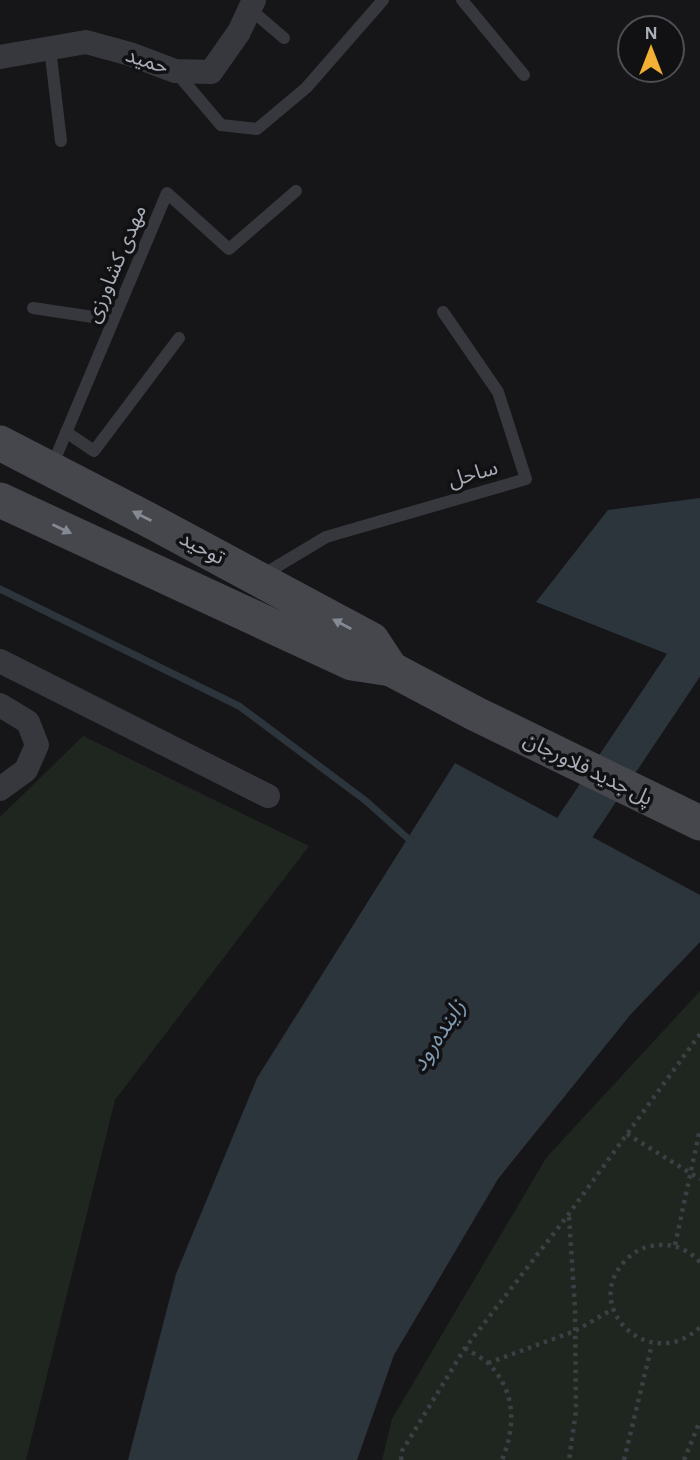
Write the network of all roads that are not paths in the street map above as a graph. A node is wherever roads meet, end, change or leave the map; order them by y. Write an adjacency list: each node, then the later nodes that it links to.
1 (383, 0): 7 (lane)
2 (461, 0): 8 (lane)
3 (252, 4): 4 (lane); 7 (street, حمید)
4 (284, 38)
5 (50, 48): 6 (street, حمید); 7 (street, حمید); 9 (lane)
6 (0, 57)
7 (175, 71)
8 (524, 75)
9 (61, 141)
10 (296, 191): 13 (lane, مهدی کشاورزی)
11 (33, 308): 13 (lane)
12 (443, 312): 19 (lane, ساحل)
13 (113, 320): 15 (lane, مهدی کشاورزی)
14 (179, 338): 15 (lane)
15 (66, 432): 17 (lane, مهدی کشاورزی)
16 (0, 443): 17 (main road, توحید)
17 (50, 469): 19 (main road, توحید, one-way to 17)
18 (0, 500): 21 (main road, توحید, one-way to 21)
19 (257, 578): 21 (main road, توحید, one-way to 19)
20 (0, 661): 25 (street)
21 (391, 668): 23 (main road, توحید)
22 (0, 705): 24 (street)
23 (476, 714): 26 (main road, پل جدید فلاورجان)
24 (0, 789)
25 (268, 796)
26 (700, 823)

